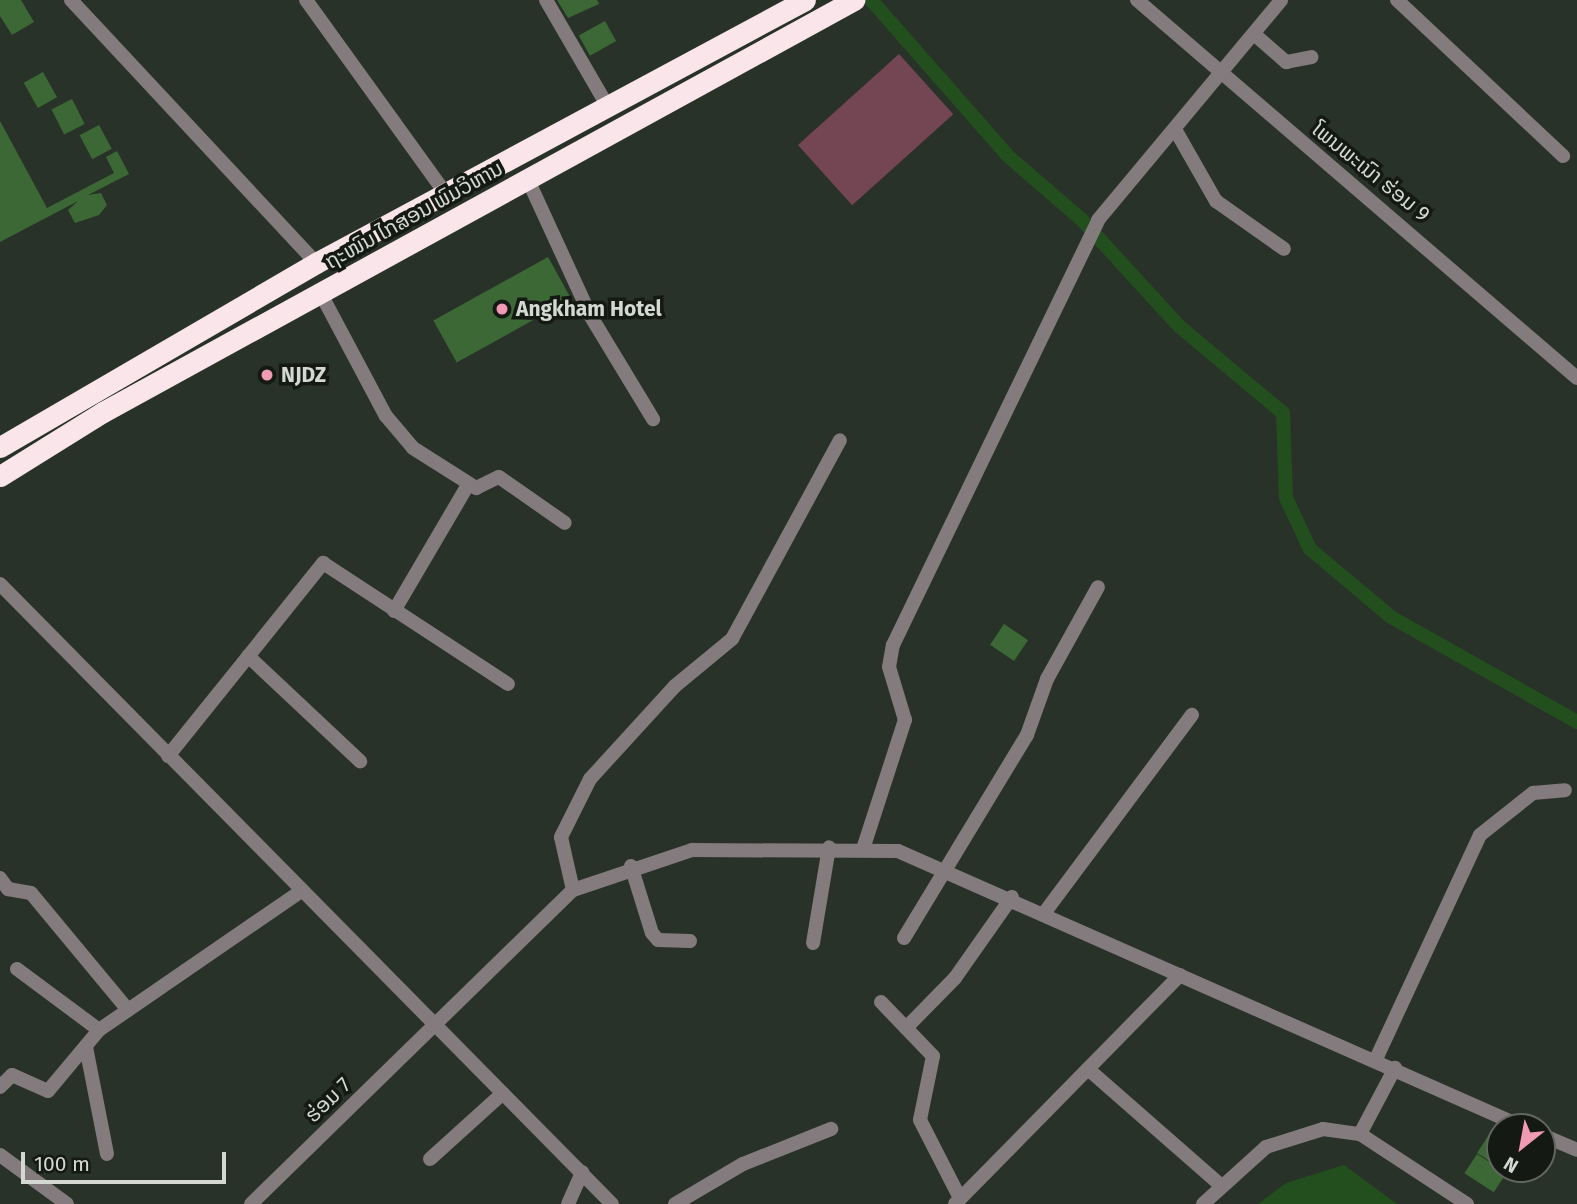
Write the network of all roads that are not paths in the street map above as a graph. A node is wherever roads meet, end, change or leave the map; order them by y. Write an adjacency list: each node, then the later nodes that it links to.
1 (71, 0): 20 (street)
2 (306, 0): 18 (street)
3 (546, 0): 12 (street)
4 (805, 0): 12 (highway, ຖະໜົນ ໄກສອນ ພົມວິຫານ)
5 (854, 0): 16 (highway, ຖະໜົນ ໄກສອນ ພົມວິຫານ)
6 (1137, 0): 11 (street, ໂພນພະເນົາ ຮ່ອມ 9)
7 (1281, 0): 9 (street)
8 (1396, 0): 15 (street)
9 (1254, 34): 10 (street); 11 (street)
10 (1312, 57)
11 (1221, 75): 13 (street); 22 (street, ໂພນພະເນົາ ຮ່ອມ 9)
12 (608, 107): 14 (highway, ຖະໜົນ ໄກສອນ ພົມວິຫານ)
13 (1176, 131): 19 (street); 39 (street)
14 (546, 137): 16 (highway); 18 (highway, ຖະໜົນ ໄກສອນ ພົມວິຫານ)
15 (1563, 156)
16 (561, 162): 17 (highway, ຖະໜົນ ໄກສອນ ພົມວິຫານ)
17 (528, 180): 21 (highway, ຖະໜົນ ໄກສອນ ພົມວິຫານ); 23 (street)
18 (446, 194): 20 (highway, ຖະໜົນ ໄກສອນ ພົມວິຫານ)
19 (1284, 249)
20 (316, 264): 25 (highway, ຖະໜົນ ໄກສອນ ພົມວິຫານ)
21 (321, 294): 26 (highway, ຖະໜົນ ໄກສອນ ພົມວິຫານ); 27 (street)
22 (1577, 378)
23 (653, 419)
24 (840, 440): 43 (street)
25 (0, 447)
26 (0, 476)
27 (468, 485): 28 (street); 31 (street)
28 (565, 523)
29 (0, 584): 35 (street)
30 (1098, 587): 41 (street)
31 (394, 611): 32 (street); 33 (street)
32 (248, 656): 35 (street); 36 (street)
33 (509, 684)
34 (1192, 715): 46 (street)
35 (168, 756): 44 (street)
36 (360, 761)
37 (1565, 790): 58 (street)
38 (829, 847): 39 (street); 40 (street); 49 (street)
39 (863, 849): 41 (street)
40 (631, 866): 43 (street); 48 (street)
41 (945, 868): 45 (street); 47 (street)
42 (0, 878): 53 (street)
43 (573, 890): 54 (street, ຮ່ອມ 7)
44 (301, 891): 53 (street); 54 (street)
45 (1012, 897): 46 (street); 55 (street)
46 (1045, 912): 51 (street)
47 (904, 938)
48 (690, 941)
49 (813, 943)
50 (17, 969): 56 (street)
51 (1180, 975): 58 (street); 60 (street)
52 (881, 1002): 55 (street)
53 (128, 1010): 56 (street)
54 (434, 1026): 62 (street); 75 (street, ຮ່ອມ 7)
55 (906, 1028): 73 (street)
56 (99, 1030): 57 (street)
57 (86, 1047): 61 (street); 69 (street)
58 (1376, 1059): 59 (street)
59 (1395, 1068): 63 (street); 65 (street)
60 (1088, 1069): 72 (street); 73 (street)
61 (0, 1087)
62 (502, 1093): 70 (street); 71 (street)
63 (1493, 1113)
64 (831, 1129): 78 (street)
65 (1360, 1134): 72 (street); 80 (street)
66 (1556, 1141): 67 (street)
67 (1577, 1150)
68 (0, 1154): 74 (street)
69 (107, 1154)
70 (430, 1159)
71 (582, 1172): 76 (street); 77 (street)
72 (1218, 1184): 79 (street)
73 (958, 1201)
74 (67, 1204)
75 (251, 1204)
76 (568, 1204)
77 (612, 1204)
78 (675, 1204)
79 (1203, 1204)
80 (1467, 1204)

